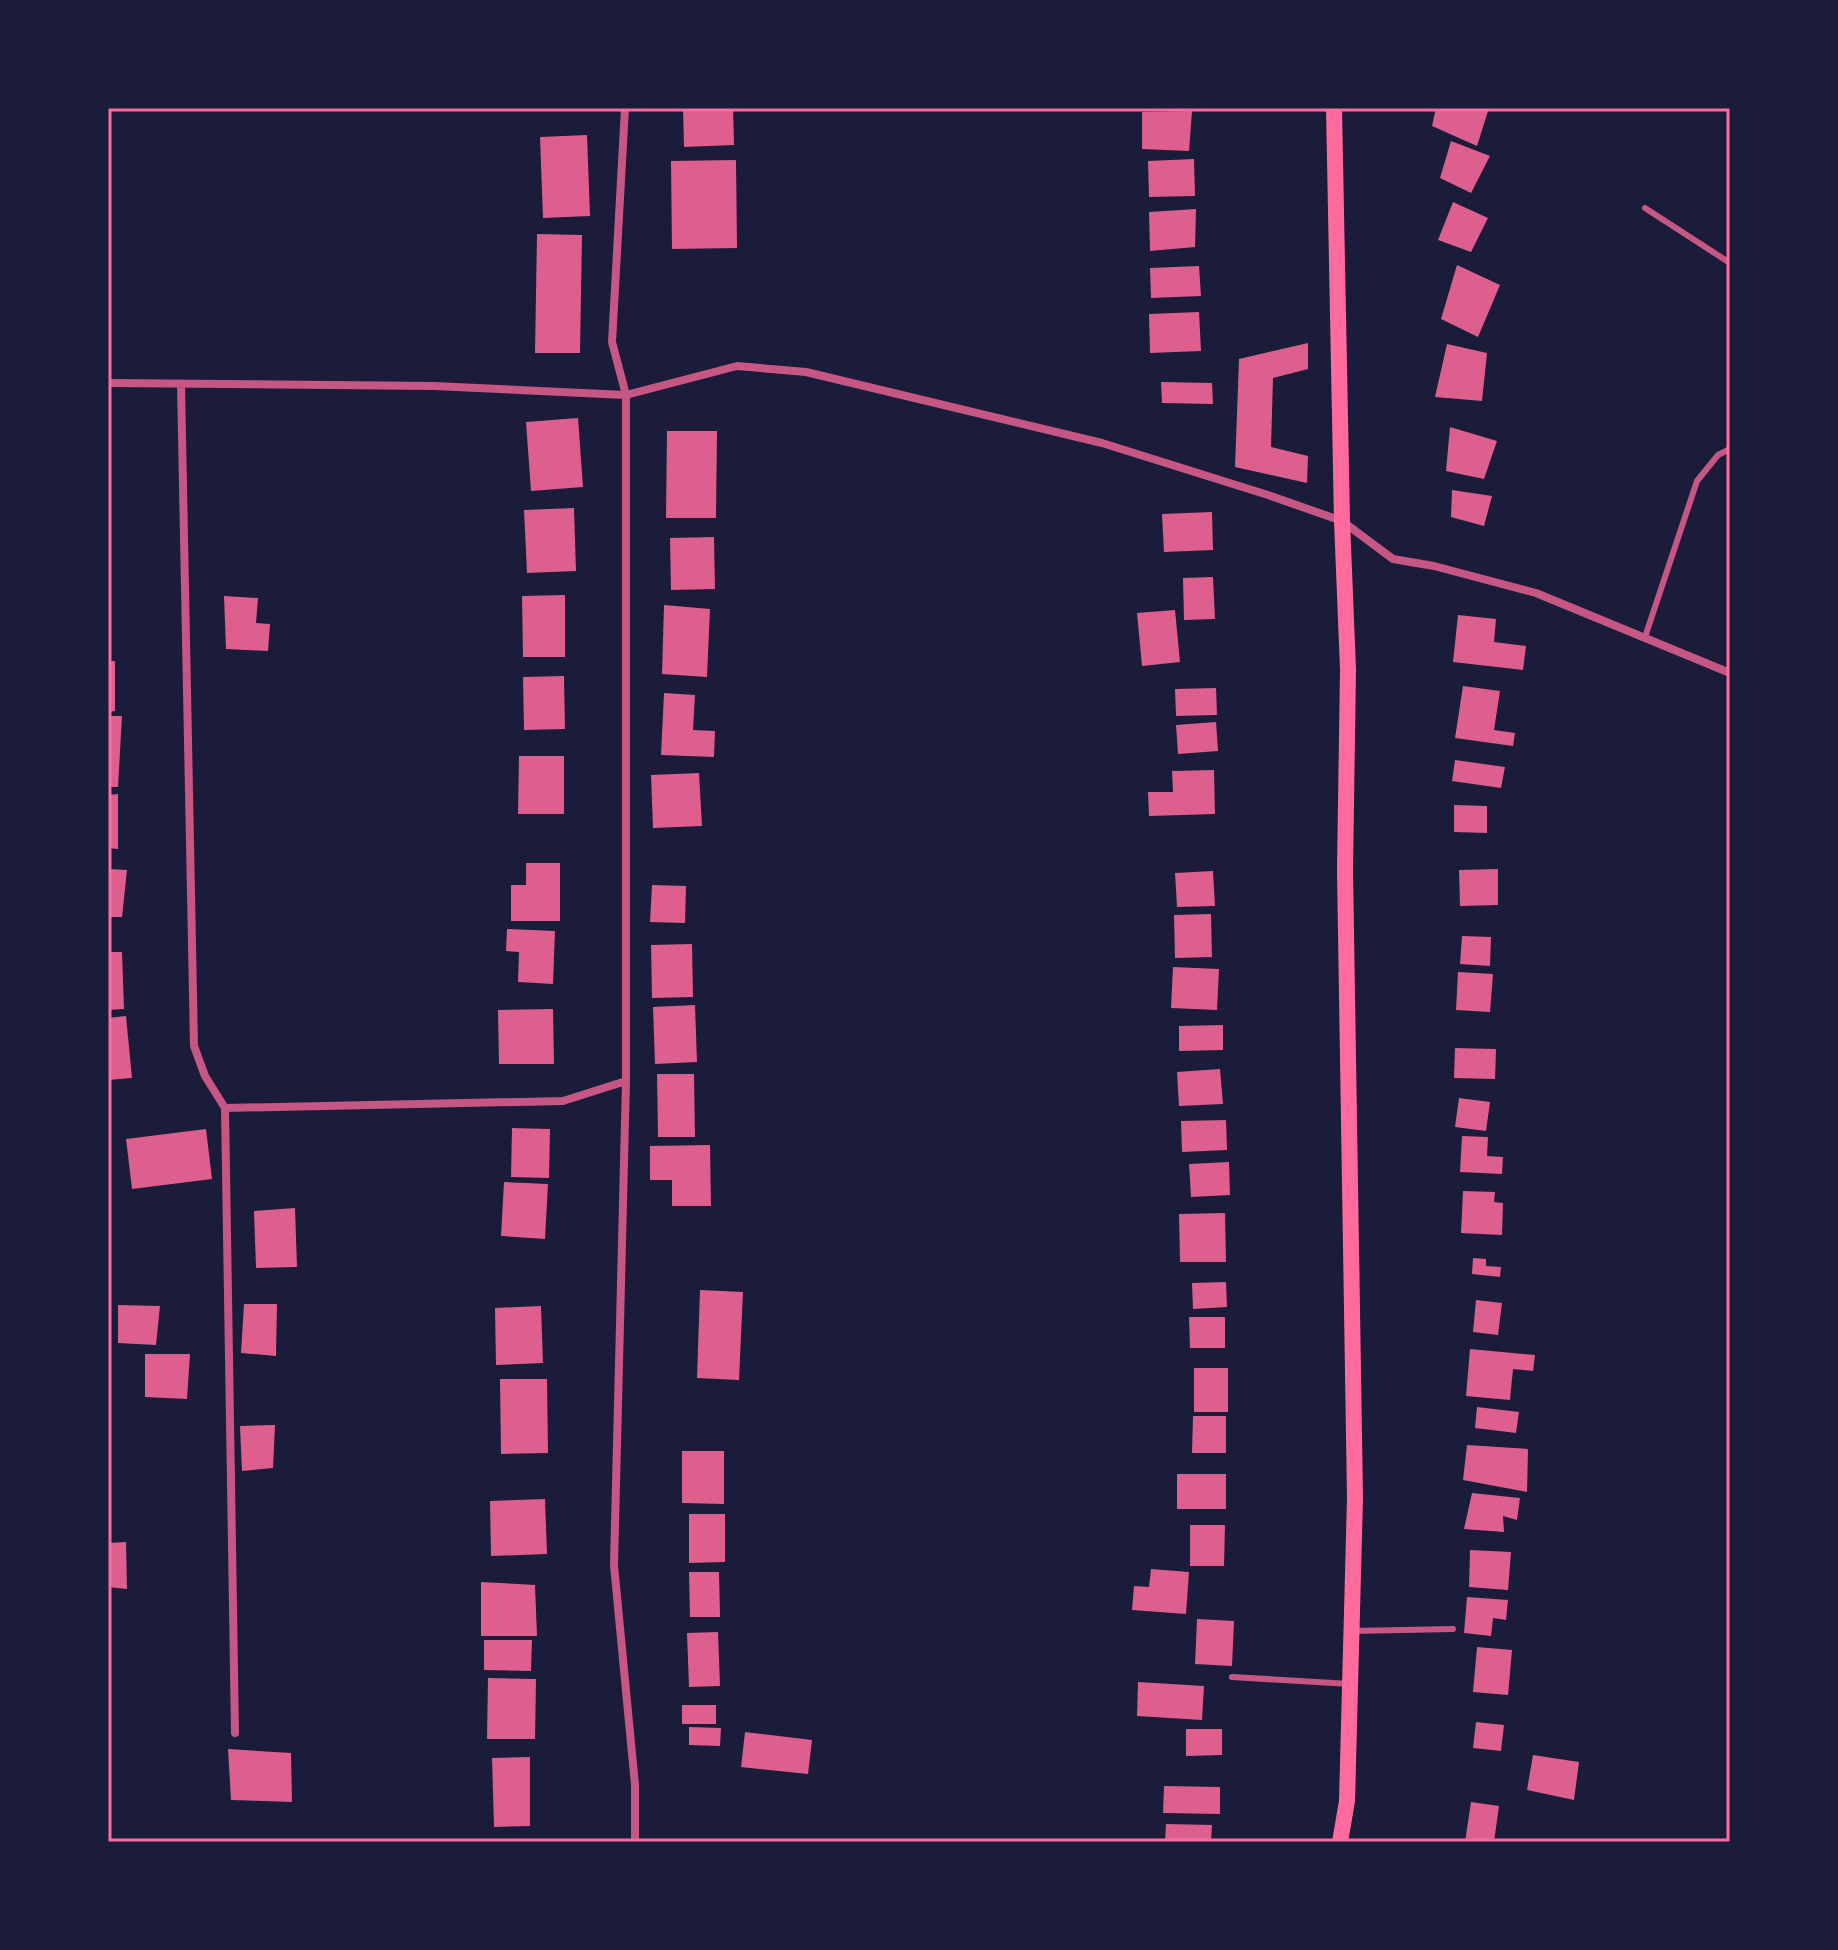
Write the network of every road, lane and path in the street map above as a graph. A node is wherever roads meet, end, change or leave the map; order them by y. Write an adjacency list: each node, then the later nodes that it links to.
1 (625, 108): 7 (street)
2 (1334, 108): 9 (main road)
3 (1645, 208): 4 (lane)
4 (1730, 263)
5 (108, 383): 6 (street)
6 (181, 385): 7 (street); 13 (street)
7 (626, 395): 9 (street); 12 (street)
8 (1730, 449): 10 (lane)
9 (1342, 521): 10 (street); 15 (main road)
10 (1645, 637): 11 (street)
11 (1730, 673)
12 (626, 1081): 13 (street); 19 (street)
13 (225, 1108): 18 (street)
14 (1453, 1629): 15 (lane)
15 (1352, 1631): 17 (main road)
16 (1232, 1677): 17 (lane)
17 (1350, 1684): 20 (main road)
18 (235, 1733)
19 (635, 1842)
20 (1340, 1842)

